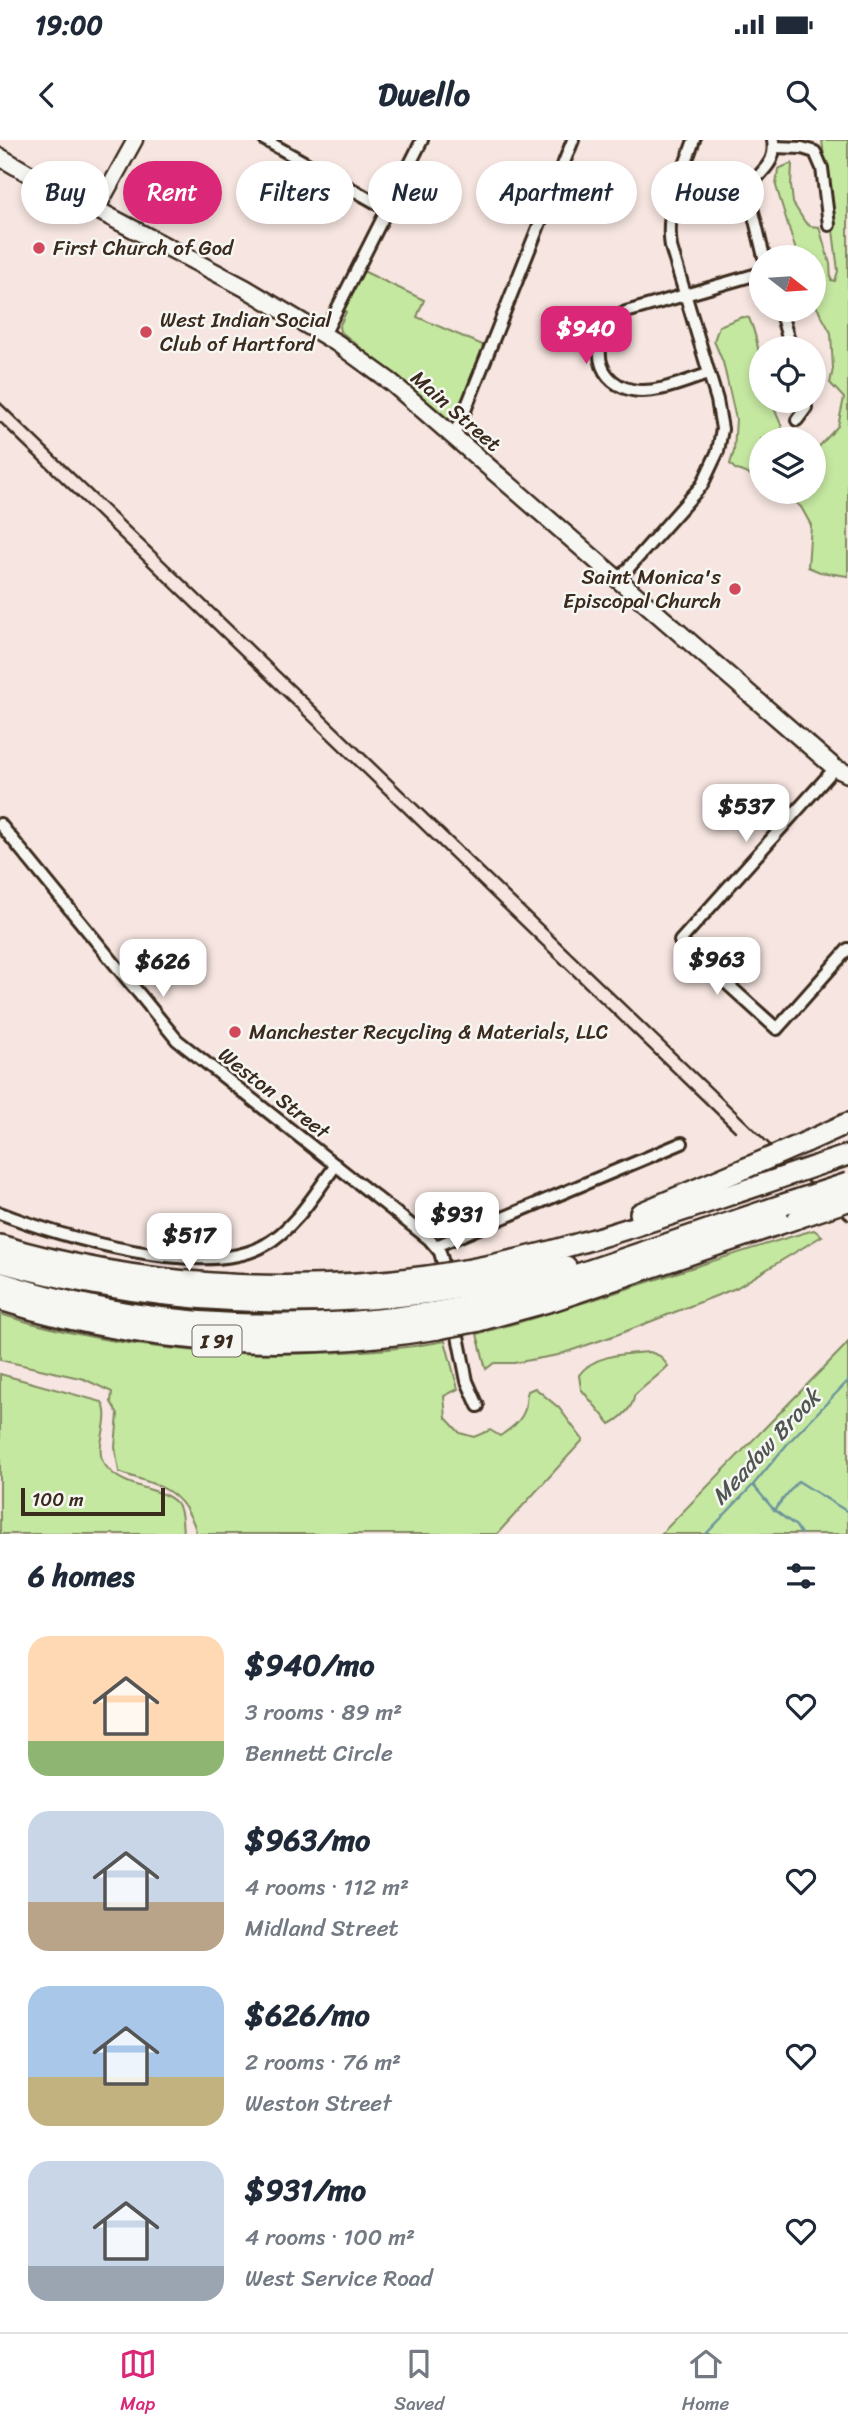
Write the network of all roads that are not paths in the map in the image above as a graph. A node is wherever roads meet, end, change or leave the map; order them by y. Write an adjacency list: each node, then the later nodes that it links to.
1 (135, 140): 10 (main road)
2 (265, 140): 11 (street)
3 (422, 140): 8 (street)
4 (573, 140): 22 (street)
5 (694, 140): 17 (street)
6 (774, 143): 14 (street); 15 (street)
7 (0, 156): 9 (main road, Main Street)
8 (411, 161)
9 (21, 169)
10 (109, 187)
11 (368, 198)
12 (109, 215): 18 (main road, Main Street)
13 (380, 224): 18 (street)
14 (829, 225)
15 (761, 245)
16 (749, 277): 17 (street)
17 (685, 296): 19 (street); 19 (street)
18 (324, 335): 22 (main road, Main Street)
19 (708, 374): 23 (street)
20 (802, 413): 21 (street)
21 (797, 420)
22 (452, 436): 23 (main road, Main Street)
23 (618, 580): 24 (main road, Main Street)
24 (841, 771): 25 (main road, Main Street); 27 (street)
25 (848, 788)
26 (0, 824): 31 (street, Weston Street)
27 (848, 949)
28 (848, 1123): 37 (highway, bridge)
29 (682, 1143): 39 (street)
30 (848, 1155): 32 (highway, I 91)
31 (335, 1165): 36 (street); 39 (street, Weston Street)
32 (841, 1173): 34 (highway, bridge); 34 (highway, I 91, bridge)
33 (848, 1201): 34 (highway, I 91, bridge)
34 (785, 1205): 35 (highway); 37 (highway, I 91); 42 (highway); 42 (highway, I 91)
35 (848, 1212)
36 (0, 1213)
37 (583, 1243): 42 (highway, I 91)
38 (0, 1245): 44 (highway, I 91)
39 (436, 1246): 45 (street)
40 (0, 1262): 44 (highway)
41 (0, 1282): 44 (highway)
42 (470, 1296): 44 (highway, bridge); 44 (highway, I 91, bridge)
43 (0, 1300): 44 (highway, I 91)
44 (433, 1302)
45 (478, 1406)

